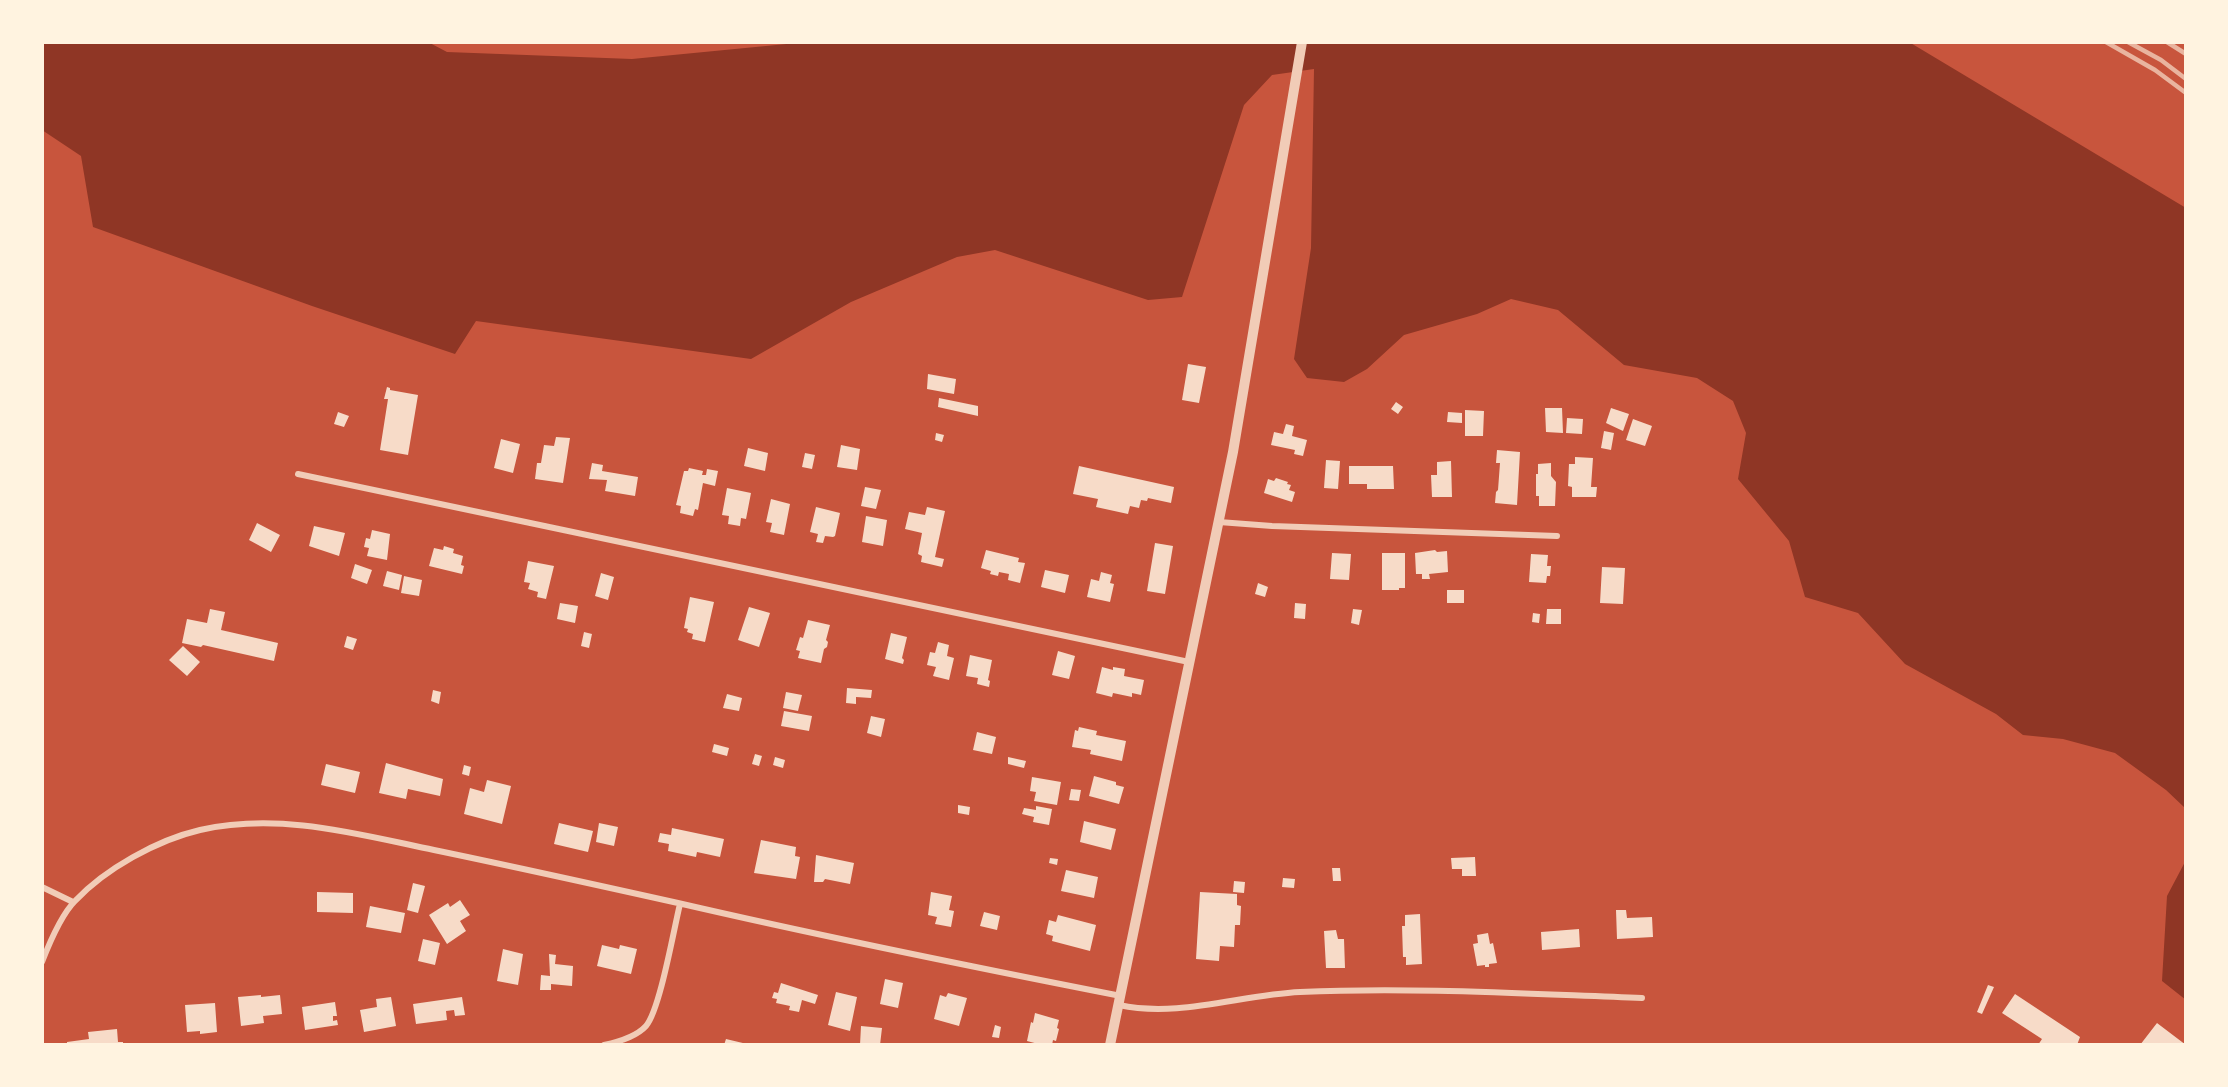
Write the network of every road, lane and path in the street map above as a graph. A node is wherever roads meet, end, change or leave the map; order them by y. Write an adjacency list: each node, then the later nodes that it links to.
1 (1302, 42): 3 (street)
2 (298, 474): 5 (street)
3 (1219, 522): 4 (street); 5 (street)
4 (1557, 536)
5 (1189, 662): 11 (street)
6 (42, 887): 7 (street)
7 (73, 902): 8 (street); 9 (street)
8 (680, 904): 11 (street); 12 (street)
9 (42, 962)
10 (1642, 998): 11 (street)
11 (1120, 1000): 13 (street)
12 (604, 1045)
13 (1110, 1045)

